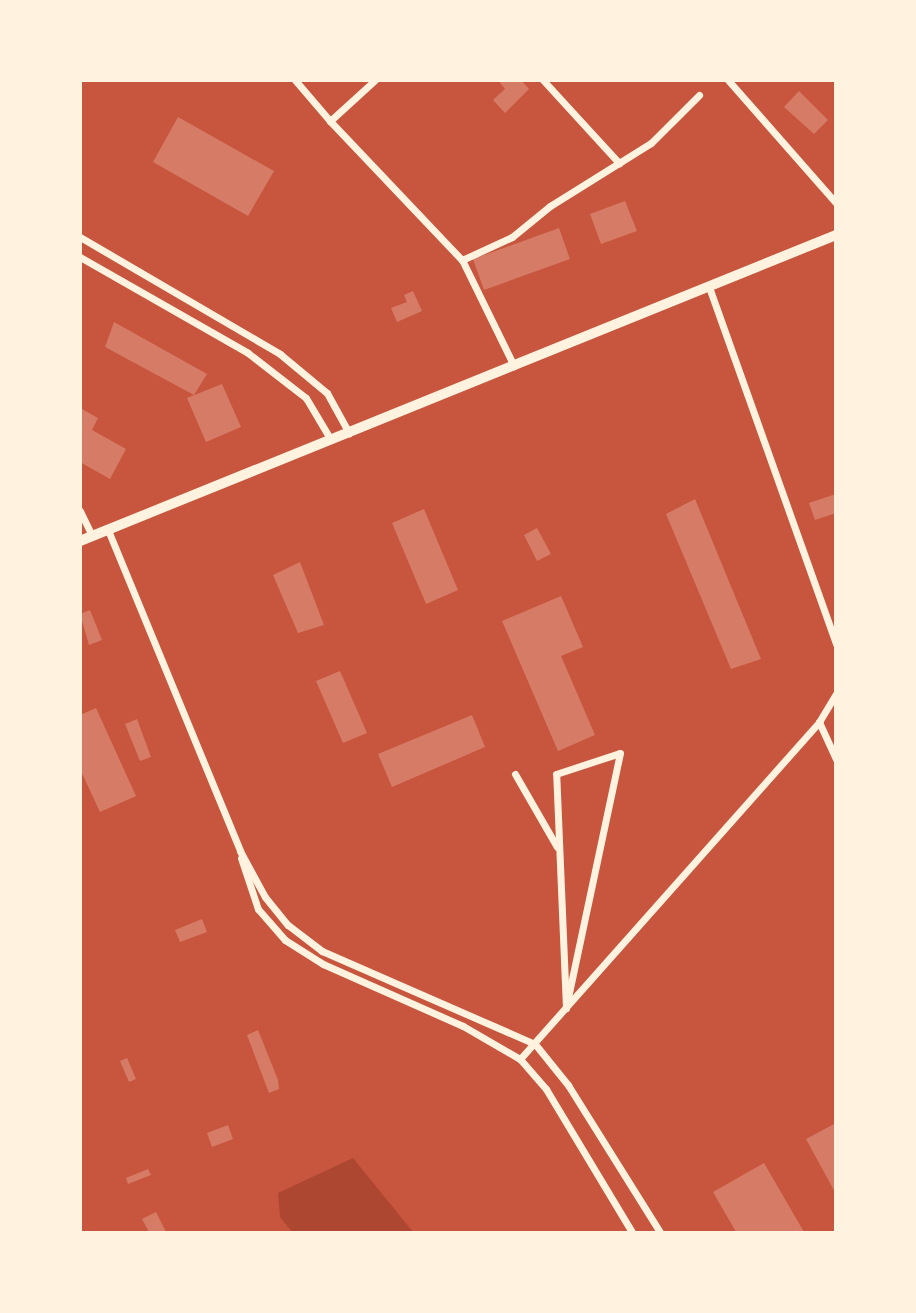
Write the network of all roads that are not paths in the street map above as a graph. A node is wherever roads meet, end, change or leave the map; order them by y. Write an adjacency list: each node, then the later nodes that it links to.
1 (295, 80): 6 (street)
2 (375, 80): 6 (street)
3 (543, 80): 7 (street)
4 (728, 80): 8 (street)
5 (699, 95): 7 (street)
6 (330, 121): 12 (street)
7 (619, 163): 12 (street)
8 (835, 203)
9 (835, 235): 13 (main road)
10 (80, 237): 15 (street)
11 (80, 257): 16 (street)
12 (462, 260): 14 (street)
13 (709, 287): 14 (main road); 21 (street)
14 (514, 366): 15 (main road)
15 (349, 433): 16 (main road)
16 (331, 440): 18 (main road)
17 (80, 511): 19 (street)
18 (108, 530): 19 (main road); 27 (street)
19 (92, 536): 20 (main road)
20 (80, 541)
21 (835, 644)
22 (835, 694): 23 (street)
23 (819, 722): 24 (street); 28 (street)
24 (835, 760)
25 (515, 774): 26 (street)
26 (559, 850): 28 (street); 28 (street)
27 (240, 851): 29 (street); 30 (street)
28 (566, 1008): 29 (street)
29 (535, 1044): 30 (street); 32 (street)
30 (520, 1059): 31 (street)
31 (632, 1233)
32 (660, 1233)

